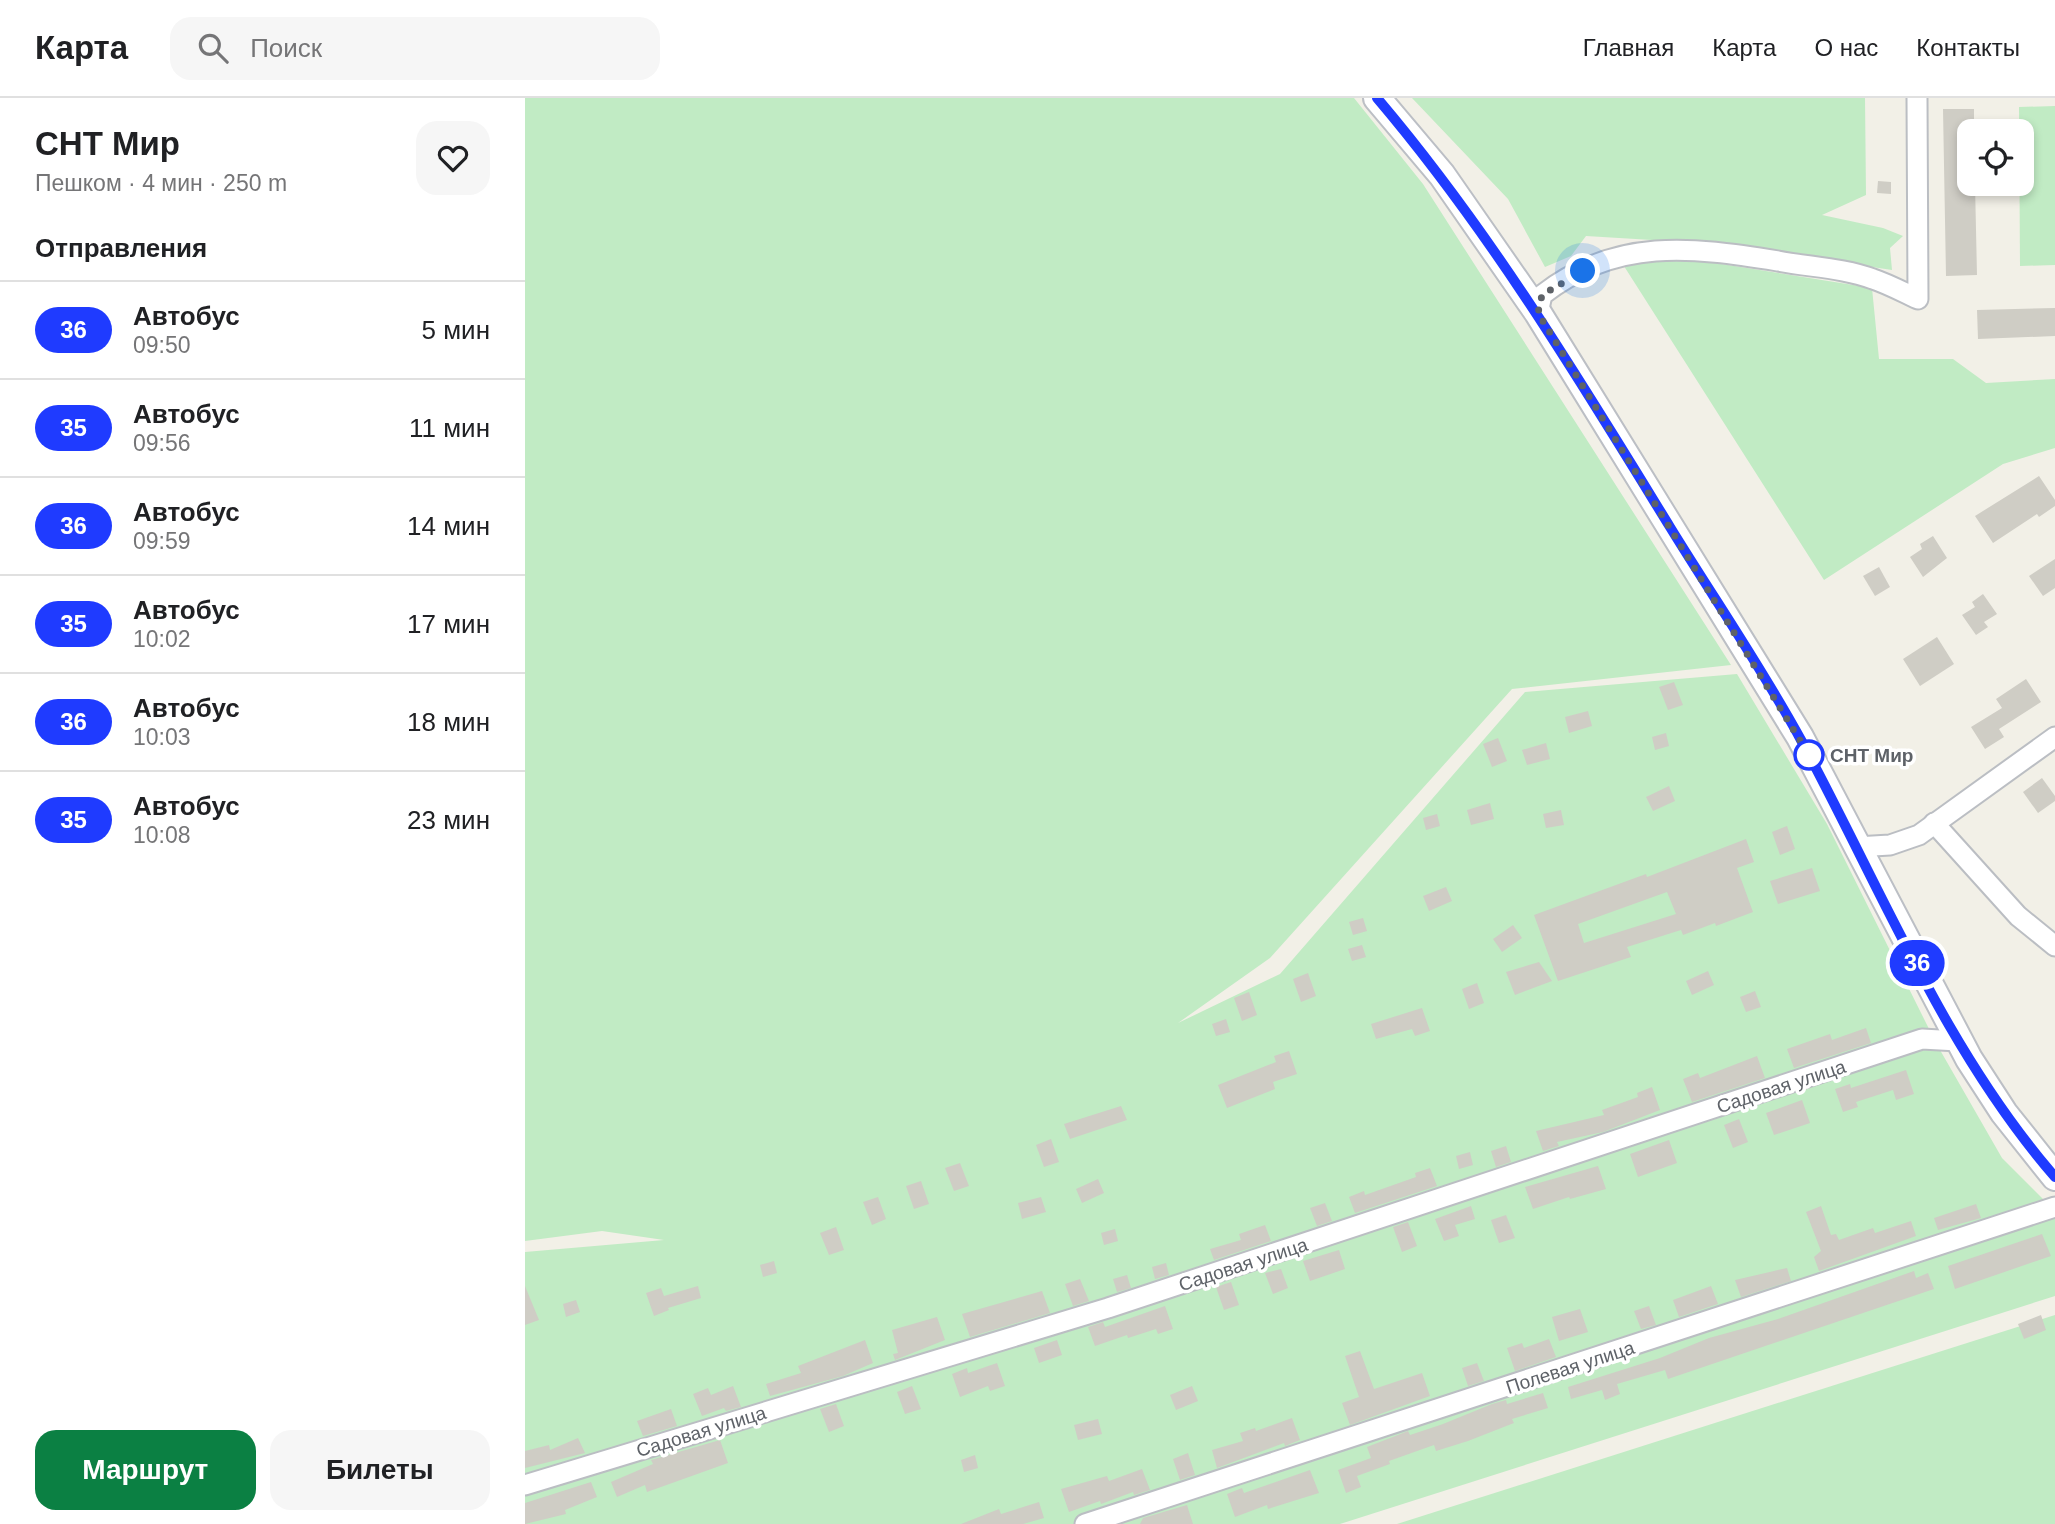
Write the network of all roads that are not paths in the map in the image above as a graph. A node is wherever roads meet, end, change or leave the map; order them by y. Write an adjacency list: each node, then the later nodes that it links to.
1 (1377, 98): 3 (main road)
2 (1917, 98): 3 (street)
3 (1538, 313): 6 (main road)
4 (2055, 737): 5 (street)
5 (1934, 823): 6 (street); 7 (street)
6 (1856, 847): 8 (main road)
7 (2055, 946)
8 (1958, 1041): 9 (main road); 11 (street, Садовая улица)
9 (2055, 1177)
10 (2055, 1207): 12 (street, Полевая улица)
11 (525, 1485)
12 (1085, 1524)

